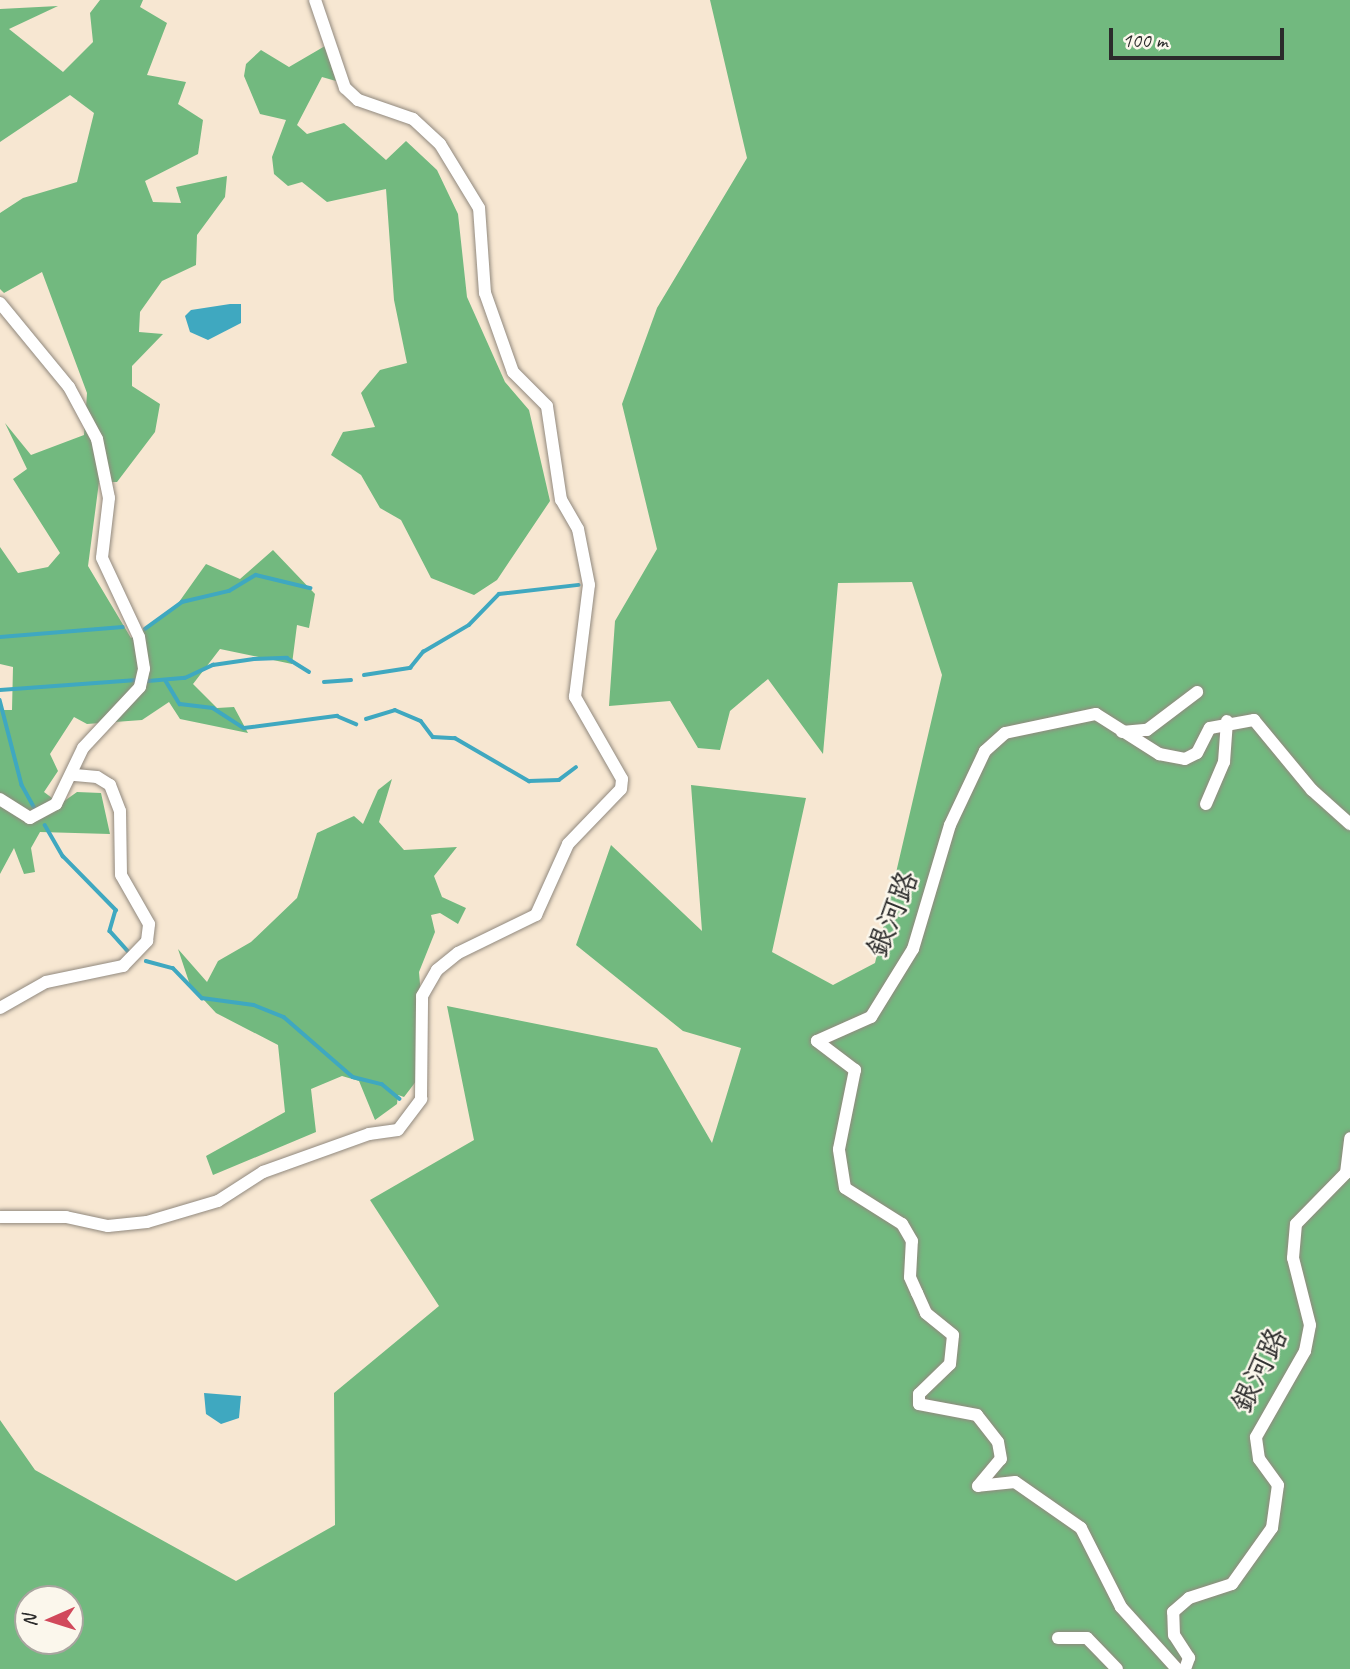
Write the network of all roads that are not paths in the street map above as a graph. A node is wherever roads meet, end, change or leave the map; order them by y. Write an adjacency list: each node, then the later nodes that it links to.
1 (315, 0): 12 (street)
2 (0, 303): 6 (street)
3 (1197, 692): 5 (street)
4 (1227, 722): 5 (street, 銀河路); 8 (street); 9 (street)
5 (1122, 732): 15 (street, 銀河路)
6 (72, 775): 7 (street); 10 (street)
7 (0, 799)
8 (1206, 804)
9 (1350, 824)
10 (0, 1008)
11 (1350, 1138): 16 (street, 銀河路)
12 (0, 1217)
13 (1058, 1638): 14 (street)
14 (1117, 1669)
15 (1177, 1669)
16 (1185, 1669)

